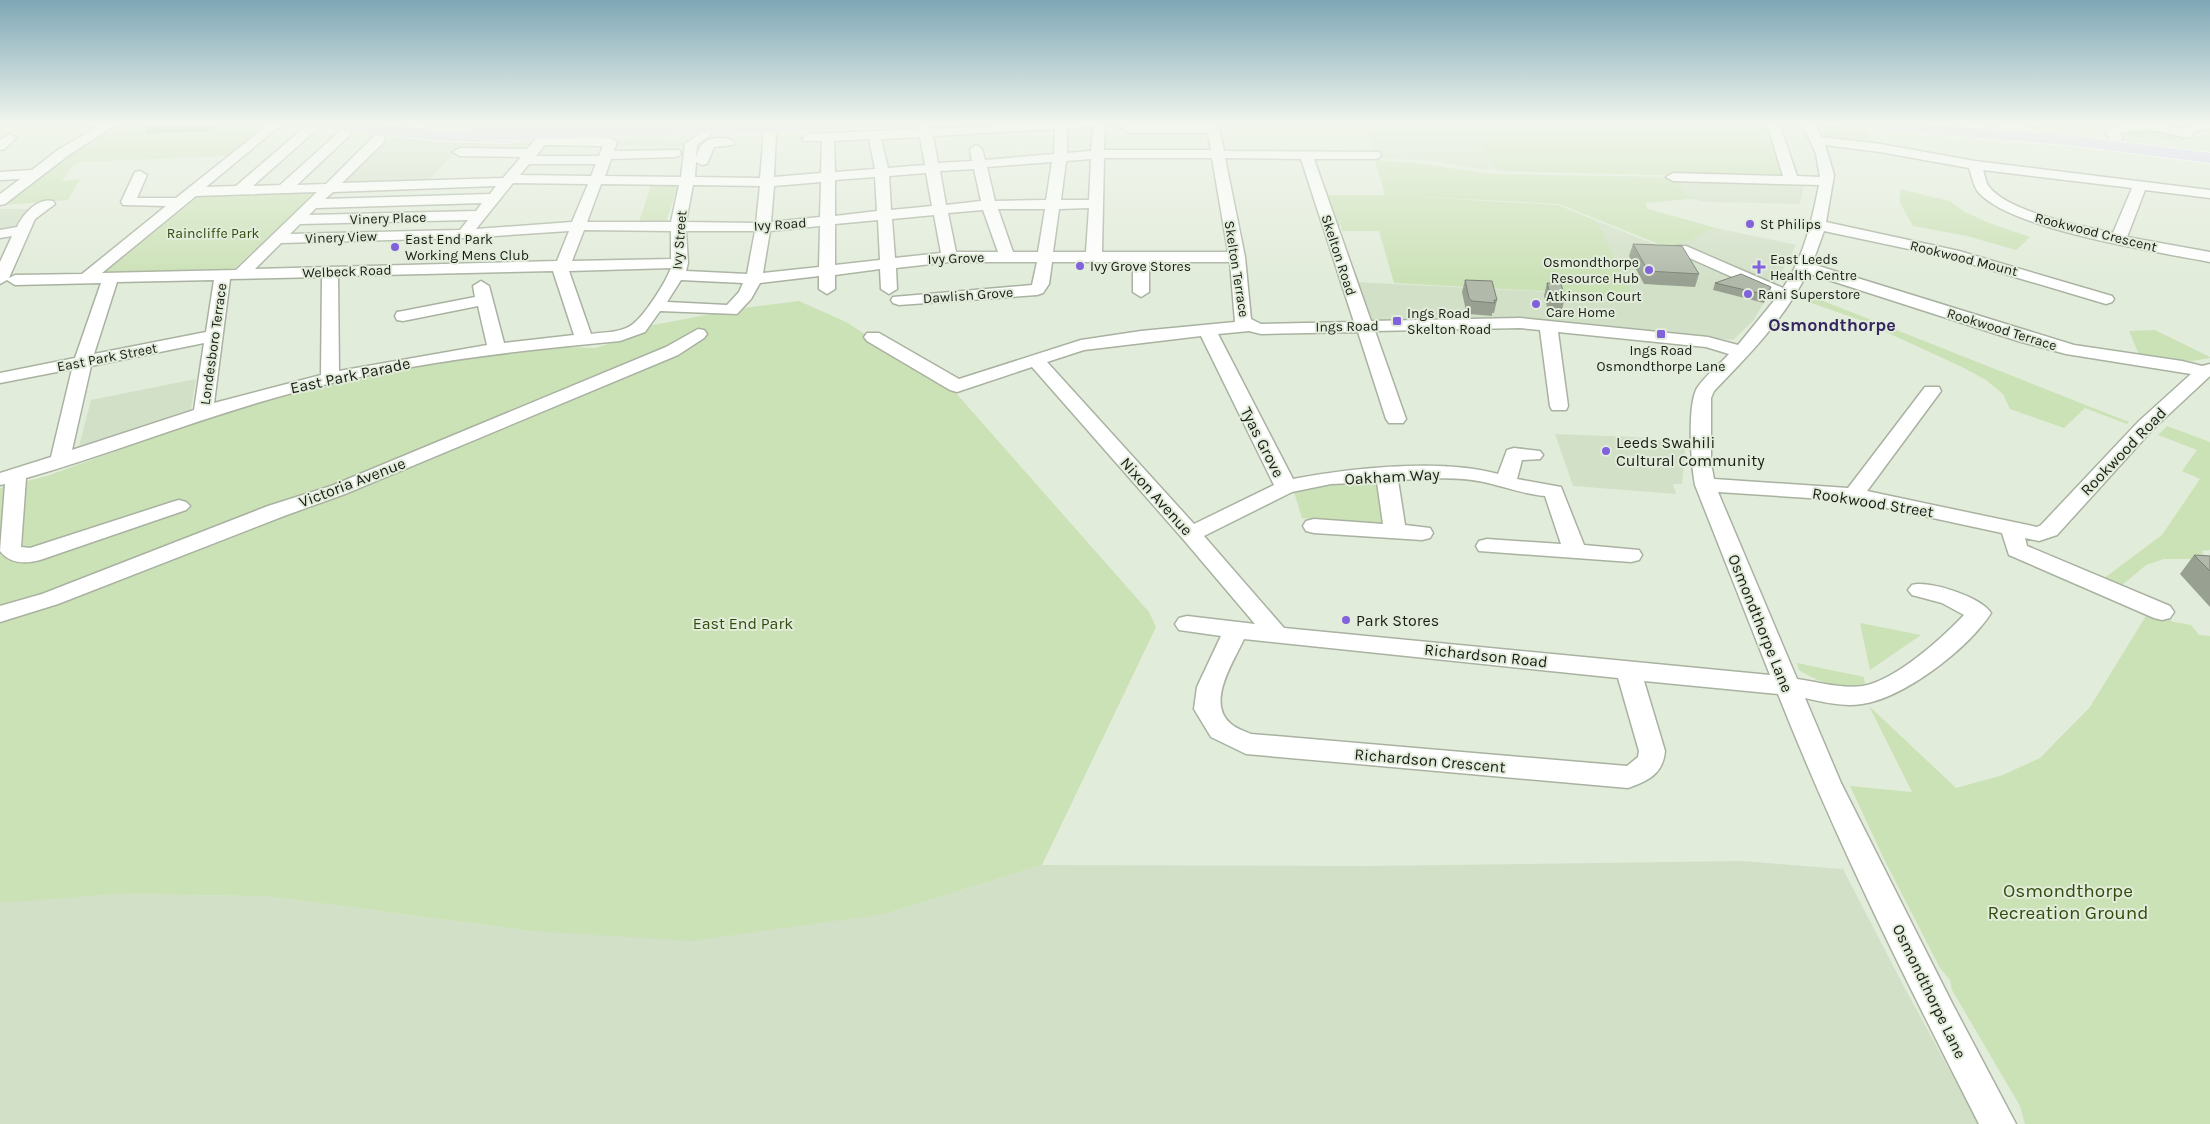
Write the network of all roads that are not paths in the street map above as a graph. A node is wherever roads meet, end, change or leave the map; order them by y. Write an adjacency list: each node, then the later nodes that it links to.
1 (32, 175): 35 (street)
2 (212, 175): 40 (street)
3 (256, 175): 39 (street)
4 (299, 175): 38 (street)
5 (340, 175): 37 (street)
6 (426, 175): 37 (street)
7 (513, 175): 42 (street)
8 (598, 175): 58 (street)
9 (632, 175): 30 (street)
10 (652, 175): 30 (street)
11 (693, 175): 31 (street, Ivy Street)
12 (695, 175): 31 (street, Ivy Street)
13 (767, 175): 33 (street)
14 (844, 175): 26 (street)
15 (882, 175): 53 (street)
16 (934, 175): 52 (street)
17 (983, 175): 48 (street)
18 (1057, 175): 46 (street)
19 (1097, 175): 49 (street)
20 (1221, 175): 73 (street, Skelton Terrace)
21 (1313, 175): 101 (street, Skelton Road)
22 (1790, 175): 29 (street)
23 (1826, 175): 32 (street, Osmondthorpe Lane)
24 (1979, 175): 64 (street, Rookwood Crescent)
25 (2061, 175): 34 (street)
26 (827, 177): 33 (street); 56 (street)
27 (1673, 177): 29 (street)
28 (155, 180): 44 (street)
29 (1791, 180): 32 (street)
30 (650, 181): 31 (street)
31 (693, 181): 33 (street); 59 (street, Ivy Street)
32 (1826, 181): 57 (street, Osmondthorpe Lane)
33 (767, 182): 60 (street)
34 (2140, 185): 41 (street); 64 (street)
35 (18, 186): 36 (street); 43 (street)
36 (0, 187)
37 (330, 187): 38 (street); 47 (street)
38 (285, 188): 39 (street)
39 (240, 190): 40 (street)
40 (192, 192): 45 (street)
41 (2210, 194)
42 (494, 198): 47 (street); 54 (street)
43 (0, 201)
44 (128, 202): 45 (street); 50 (street)
45 (180, 202): 85 (street)
46 (1052, 203): 48 (street, Ivy Road); 49 (street, Ivy Road); 70 (street)
47 (313, 204): 55 (street)
48 (989, 204): 52 (street, Ivy Road); 69 (street)
49 (1096, 204): 71 (street)
50 (109, 206)
51 (0, 208): 65 (street)
52 (939, 208): 53 (street, Ivy Road); 75 (street)
53 (886, 214): 56 (street, Ivy Road); 76 (street)
54 (480, 215): 55 (street, Vinery Place); 62 (street)
55 (296, 220): 63 (street)
56 (828, 220): 60 (street, Ivy Road); 81 (street)
57 (1819, 225): 78 (street, Osmondthorpe Lane); 94 (street, Rookwood Mount)
58 (578, 226): 59 (street, Ivy Road); 62 (street, Ivy Road); 77 (street)
59 (678, 226): 60 (street, Ivy Road); 80 (street, Ivy Street)
60 (762, 227): 87 (street)
61 (0, 234): 65 (street)
62 (464, 234): 63 (street, Vinery View)
63 (277, 239): 67 (street)
64 (2118, 239): 74 (street, Rookwood Crescent)
65 (10, 245): 88 (street)
66 (1681, 248): 92 (street)
67 (263, 253): 82 (street); 83 (street)
68 (977, 257): 69 (street, Ivy Grove); 75 (street, Ivy Grove); 91 (street)
69 (1007, 257): 70 (street, Ivy Grove)
70 (1044, 257): 71 (street, Ivy Grove); 91 (street, Dawlish Grove)
71 (1094, 257): 72 (street, Ivy Grove)
72 (1141, 257): 73 (street, Ivy Grove); 90 (street)
73 (1237, 257): 100 (street, Skelton Terrace)
74 (2210, 257)
75 (949, 258): 76 (street, Ivy Grove)
76 (887, 263): 81 (street, Ivy Grove); 91 (street, Dawlish Grove)
77 (564, 266): 79 (street, Welbeck Road); 80 (street, Welbeck Road); 106 (street)
78 (1804, 267): 92 (street, Osmondthorpe Lane); 111 (street, Rookwood Terrace)
79 (477, 268): 82 (street, Welbeck Road); 93 (street)
80 (678, 269): 87 (street, Ivy Grove); 95 (street, Ivy Street)
81 (828, 269): 87 (street, Ivy Grove); 89 (street)
82 (334, 272): 83 (street, Welbeck Road); 113 (street)
83 (241, 274): 84 (street, Welbeck Road)
84 (223, 275): 86 (street, Welbeck Road); 104 (street, Londesboro Terrace)
85 (86, 278): 86 (street, Welbeck Road); 88 (street, Welbeck Road)
86 (111, 278): 110 (street)
87 (754, 278): 95 (street)
88 (7, 280)
89 (827, 289)
90 (1141, 292)
91 (987, 293)
92 (1787, 295): 108 (street, Osmondthorpe Lane)
93 (484, 300): 97 (street); 107 (street)
94 (2106, 300)
95 (656, 306): 98 (street, Ivy Street)
96 (708, 314): 98 (street, East Park Parade)
97 (403, 316)
98 (642, 325): 106 (street, East Park Parade)
99 (1548, 325): 101 (street, Ings Road); 108 (street, Ings Road); 115 (street)
100 (1248, 326): 101 (street, Ings Road); 102 (street, Ings Road)
101 (1364, 326): 117 (street, Skelton Road)
102 (1206, 330): 109 (street, Ings Road); 124 (street, Tyas Grove)
103 (698, 334): 138 (street, Victoria Avenue)
104 (214, 336): 110 (street, East Park Street); 116 (street, Londesboro Terrace)
105 (873, 337): 109 (street, Ings Road)
106 (584, 339): 107 (street, East Park Parade)
107 (496, 348): 113 (street, East Park Parade)
108 (1742, 352): 123 (street, Osmondthorpe Lane)
109 (1035, 359): 130 (street, Nixon Avenue)
110 (83, 361): 112 (street, East Park Street); 119 (street)
111 (2207, 371): 132 (street, Rookwood Road)
112 (0, 378)
113 (330, 378): 116 (street, East Park Parade)
114 (1932, 391): 125 (street)
115 (1559, 406)
116 (203, 412): 119 (street, East Park Parade)
117 (1396, 419)
118 (1533, 455): 122 (street)
119 (60, 460): 120 (street, East Park Parade)
120 (8, 476): 126 (street)
121 (1387, 476): 122 (street, Oakham Way); 124 (street, Oakham Way); 129 (street)
122 (1506, 482): 134 (street, Oakham Way)
123 (1705, 485): 125 (street, Rookwood Street); 143 (street, Osmondthorpe Lane)
124 (1286, 487): 130 (street, Tyas Grove)
125 (1854, 495): 128 (street, Rookwood Street)
126 (179, 506)
127 (1314, 526): 129 (street)
128 (2012, 530): 132 (street, Rookwood Street); 137 (street)
129 (1395, 532): 131 (street)
130 (1191, 534): 141 (street, Nixon Avenue)
131 (1422, 534)
132 (2039, 534)
133 (1487, 546): 134 (street)
134 (1574, 551): 135 (street)
135 (1631, 555)
136 (1920, 590): 143 (street, Richardson Road)
137 (2162, 612)
138 (0, 614)
139 (1187, 624): 140 (street, Richardson Road)
140 (1236, 631): 141 (street, Richardson Road); 142 (street, Richardson Crescent)
141 (1277, 636): 142 (street, Richardson Road)
142 (1628, 669): 143 (street, Richardson Road)
143 (1786, 686): 144 (street, Osmondthorpe Lane)
144 (1998, 1124)

